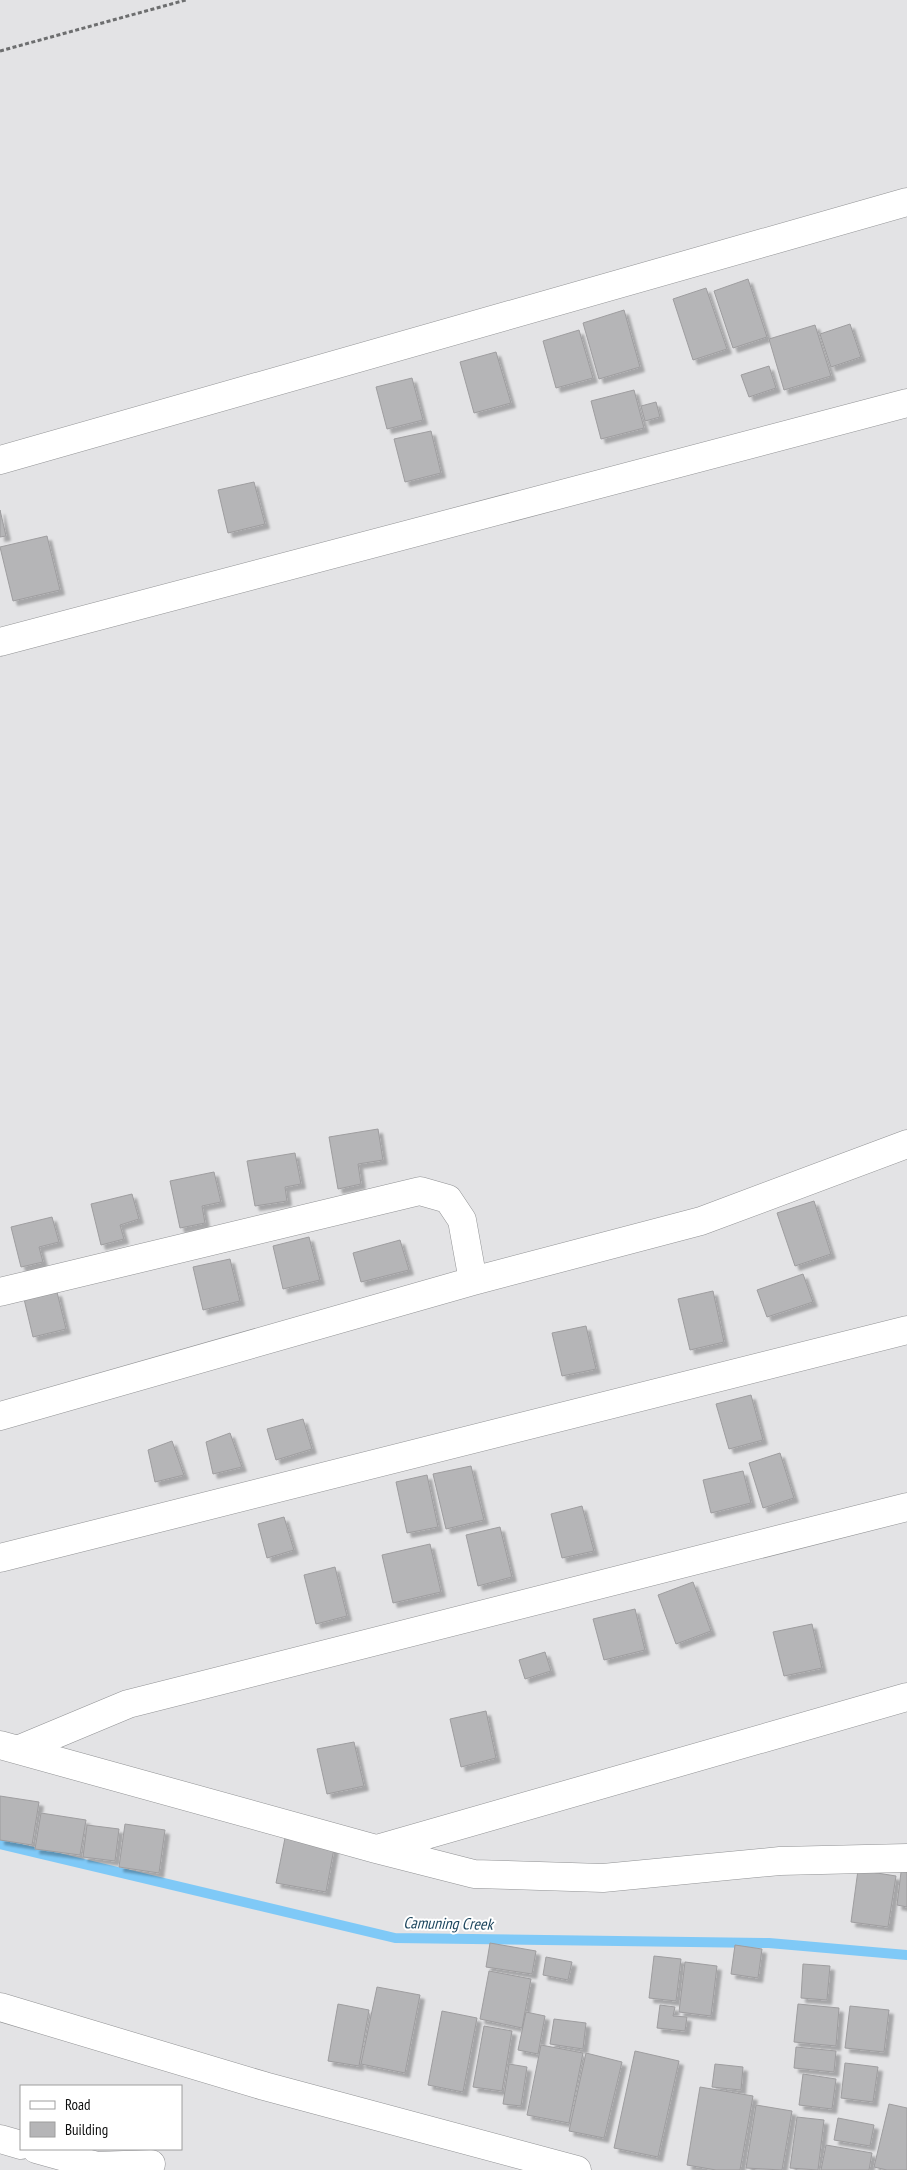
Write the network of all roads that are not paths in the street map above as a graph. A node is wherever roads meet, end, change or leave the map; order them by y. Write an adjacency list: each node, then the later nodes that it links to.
1 (907, 202): 3 (street)
2 (907, 403): 4 (street)
3 (0, 460)
4 (0, 642)
5 (907, 1144): 6 (street)
6 (473, 1280): 7 (street); 9 (street)
7 (0, 1292)
8 (907, 1330): 11 (street)
9 (0, 1416)
10 (907, 1507): 13 (street)
11 (0, 1558)
12 (907, 1697): 14 (street)
13 (10, 1747): 14 (street)
14 (376, 1849): 15 (street)
15 (907, 1858)
16 (0, 2008): 22 (street)
17 (0, 2138): 18 (street)
18 (20, 2145)
19 (39, 2150): 21 (street)
20 (151, 2164): 21 (street)
21 (96, 2168)
22 (577, 2170)

